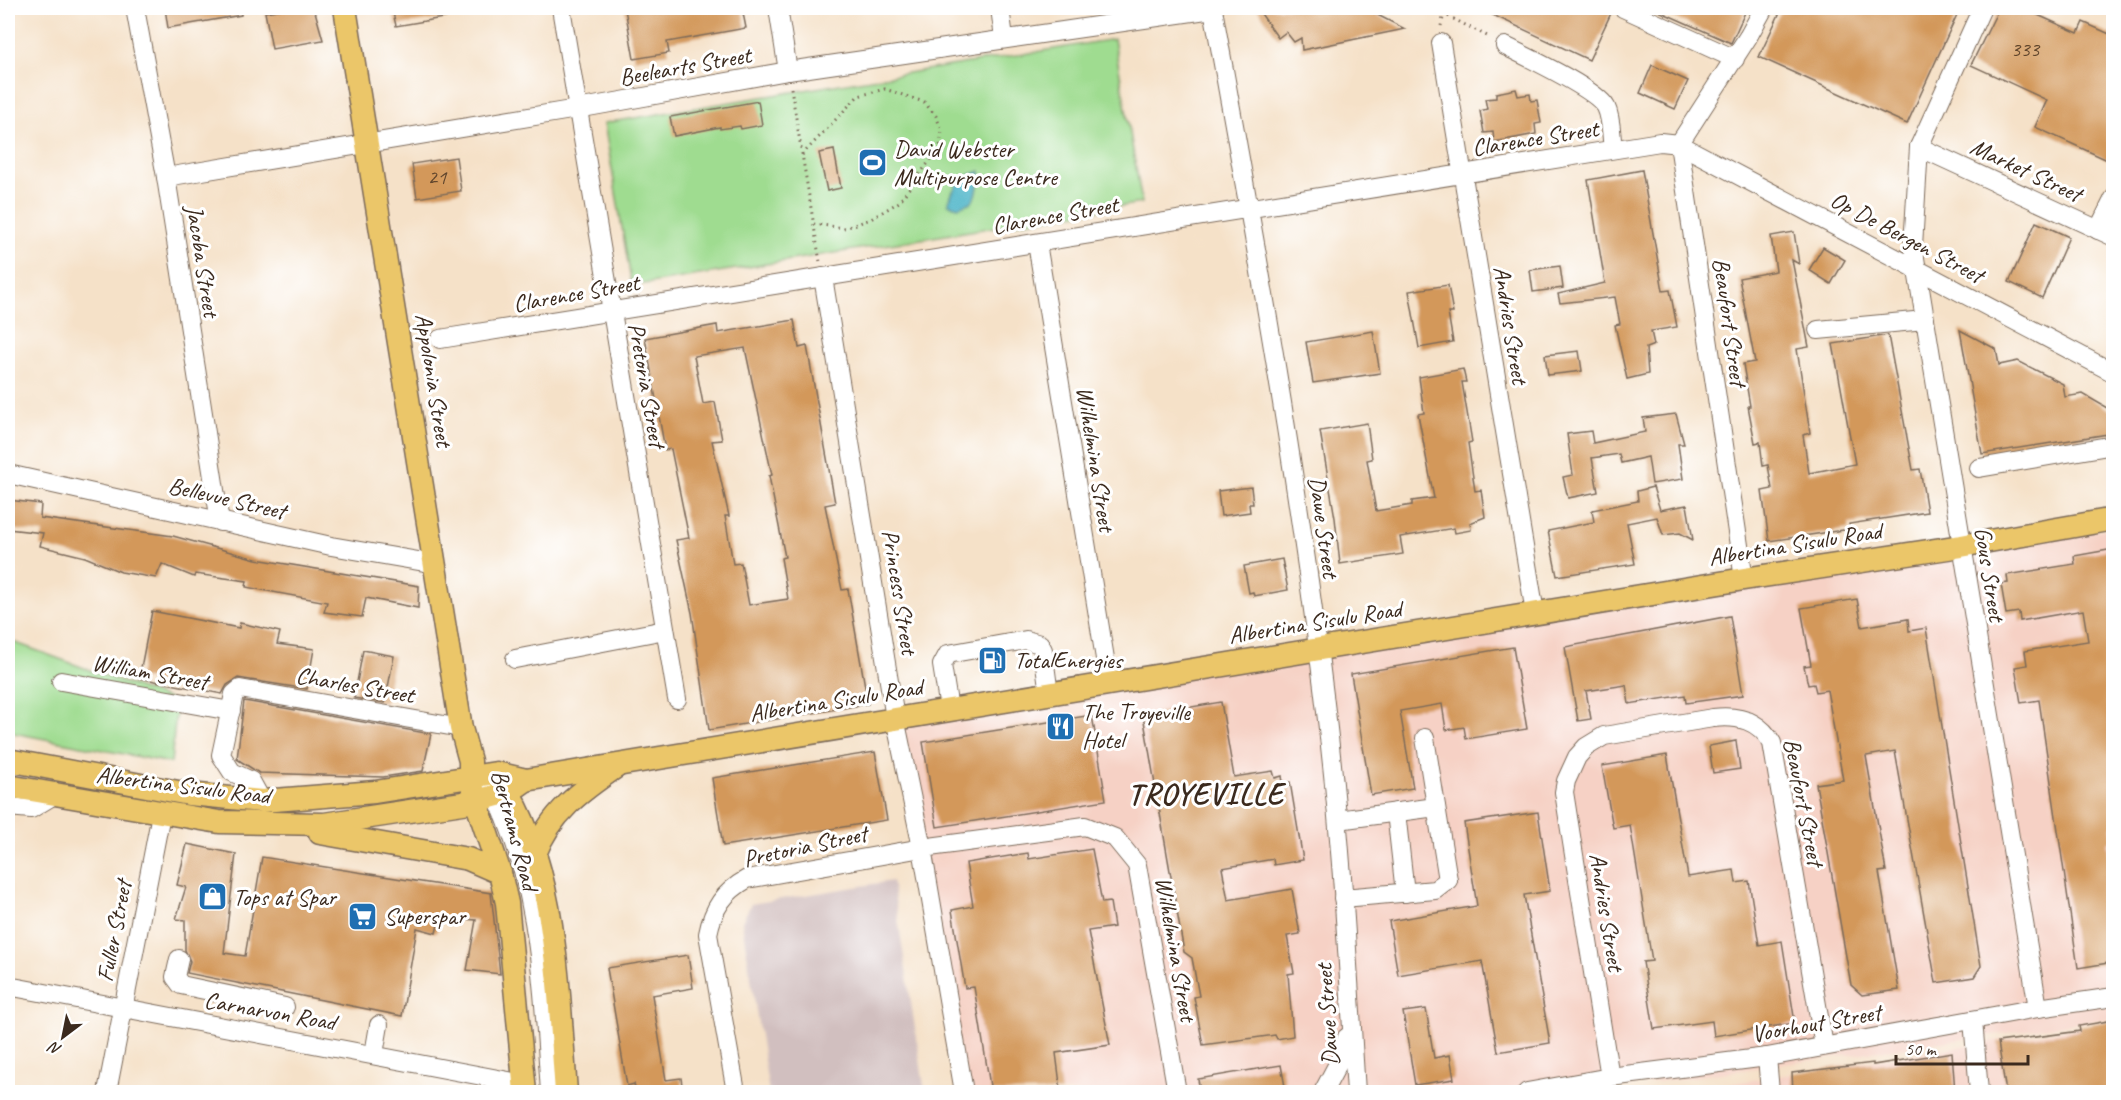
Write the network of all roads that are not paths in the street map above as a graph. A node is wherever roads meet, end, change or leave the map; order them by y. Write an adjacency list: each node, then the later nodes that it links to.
1 (135, 8): 21 (street, Jacoba Street)
2 (345, 8): 16 (main road, Appolonia Street)
3 (561, 8): 15 (street, Pretoria Street)
4 (778, 8): 14 (street)
5 (1000, 8): 10 (street)
6 (1623, 8): 13 (street)
7 (1764, 8): 13 (street)
8 (1982, 8): 18 (street)
9 (1213, 9): 10 (street, Beelearts Street); 23 (street, Dawe Street)
10 (1004, 38): 14 (street, Beelearts Street)
11 (1441, 43): 20 (street, Andries Street)
12 (1505, 46): 19 (street)
13 (1735, 59): 17 (street)
14 (788, 71): 15 (street, Beelearts Street)
15 (577, 109): 16 (street, Beelearts Street); 28 (street, Pretoria Street)
16 (367, 142): 21 (street, Beelearts Street); 39 (main road, Appolonia Street)
17 (1679, 144): 19 (street, Clarence Street); 26 (street, Op De Bergen Street); 40 (street, Beaufort Street)
18 (1919, 147): 24 (street, Market Street); 26 (street, Gous Street)
19 (1613, 149): 20 (street, Clarence Street)
20 (1463, 174): 23 (street, Clarence Street); 41 (street, Andries Street)
21 (166, 177): 37 (street, Jacoba Street)
22 (2114, 198): 24 (street)
23 (1249, 206): 25 (street, Clarence Street); 43 (street, Dawe Street)
24 (2106, 233)
25 (1037, 243): 27 (street, Clarence Street); 46 (street, Wilhelmina Street)
26 (1916, 269): 29 (street, Gous Street); 32 (street, Op De Bergen Street)
27 (823, 277): 28 (street, Clarence Street); 51 (street, Princess Street)
28 (610, 312): 31 (street, Clarence Street); 42 (street, Pretoria Street)
29 (1925, 320): 30 (street); 38 (street, Gous Street)
30 (1818, 330)
31 (440, 339)
32 (2114, 373)
33 (2114, 445): 34 (street)
34 (1979, 468)
35 (8, 474): 37 (street, Bellevue Street)
36 (2114, 519): 38 (main road, Albertina Sisulu Road)
37 (220, 522): 39 (street, Bellevue Street)
38 (1961, 546): 40 (main road, Albertina Sisulu Road); 77 (street, Gous Street)
39 (436, 564): 52 (main road, Appolonia Street)
40 (1744, 579): 41 (main road, Albertina Sisulu Road)
41 (1535, 614): 43 (main road, Albertina Sisulu Road)
42 (665, 630): 44 (street); 48 (street, Pretoria Street)
43 (1318, 651): 46 (main road, Albertina Sisulu Road); 65 (street, Dawe Street)
44 (515, 659)
45 (61, 681): 50 (street, William Street)
46 (1109, 683): 47 (main road, Albertina Sisulu Road)
47 (1049, 694): 49 (main road, Albertina Sisulu Road); 49 (street)
48 (677, 699)
49 (949, 709): 51 (main road, Albertina Sisulu Road)
50 (231, 711): 52 (street, Charles Street); 60 (street)
51 (896, 718): 56 (main road, Albertina Sisulu Road); 67 (street, Princess Street)
52 (461, 728): 57 (main road, Appolonia Street)
53 (1425, 738): 62 (street)
54 (1577, 757): 81 (street, Beaufort Street); 84 (street, Andries Street)
55 (8, 760): 60 (main road, Albertina Sisulu Road)
56 (622, 763): 57 (main road, Albertina Sisulu Road); 68 (main road)
57 (489, 783): 60 (main road, Albertina Sisulu Road); 66 (main road, Albertina Sisulu Road); 68 (main road, Bertrams Road); 69 (main road, Bertrams Road); 85 (street); 88 (street)
58 (8, 786): 59 (main road, Albertina Sisulu Road)
59 (54, 795): 61 (street); 64 (main road, Albertina Sisulu Road)
60 (262, 801)
61 (8, 807)
62 (1436, 807): 63 (street); 70 (street)
63 (1396, 812): 65 (street); 70 (street)
64 (161, 814): 66 (main road, Albertina Sisulu Road); 76 (street, Fuller Street)
65 (1338, 820): 71 (street, Dawe Street)
66 (256, 824): 69 (main road)
67 (922, 848): 90 (street, Pretoria Street); 91 (street, Princess Street); 92 (street, Wilhelmina Street)
68 (535, 854): 89 (main road, Bertrams Road)
69 (500, 873): 85 (main road, Bertrams Road)
70 (1405, 893): 71 (street)
71 (1343, 898): 79 (street, Dawe Street)
72 (179, 959): 75 (street)
73 (8, 986): 76 (street, Carnarvon Road)
74 (2114, 997): 77 (street, Voorhout Street)
75 (285, 1007)
76 (124, 1008): 82 (street, Carnarvon Road); 87 (street, Fuller Street)
77 (2038, 1008): 78 (street, Voorhout Street)
78 (1973, 1020): 81 (street, Voorhout Street); 97 (street)
79 (1351, 1023): 93 (street); 94 (street, Dawe Street)
80 (379, 1025): 82 (street)
81 (1824, 1046): 83 (street, Voorhout Street)
82 (374, 1054): 85 (street, Carnarvon Road)
83 (1767, 1057): 84 (street, Voorhout Street); 96 (street)
84 (1610, 1077): 86 (street, Voorhout Street)
85 (529, 1090)
86 (1561, 1090): 95 (street, Voorhout Street)
87 (107, 1092)
88 (550, 1092)
89 (566, 1092)
90 (736, 1092)
91 (964, 1092)
92 (1177, 1092)
93 (1323, 1092)
94 (1356, 1092)
95 (1527, 1092)
96 (1770, 1092)
97 (1979, 1092)

